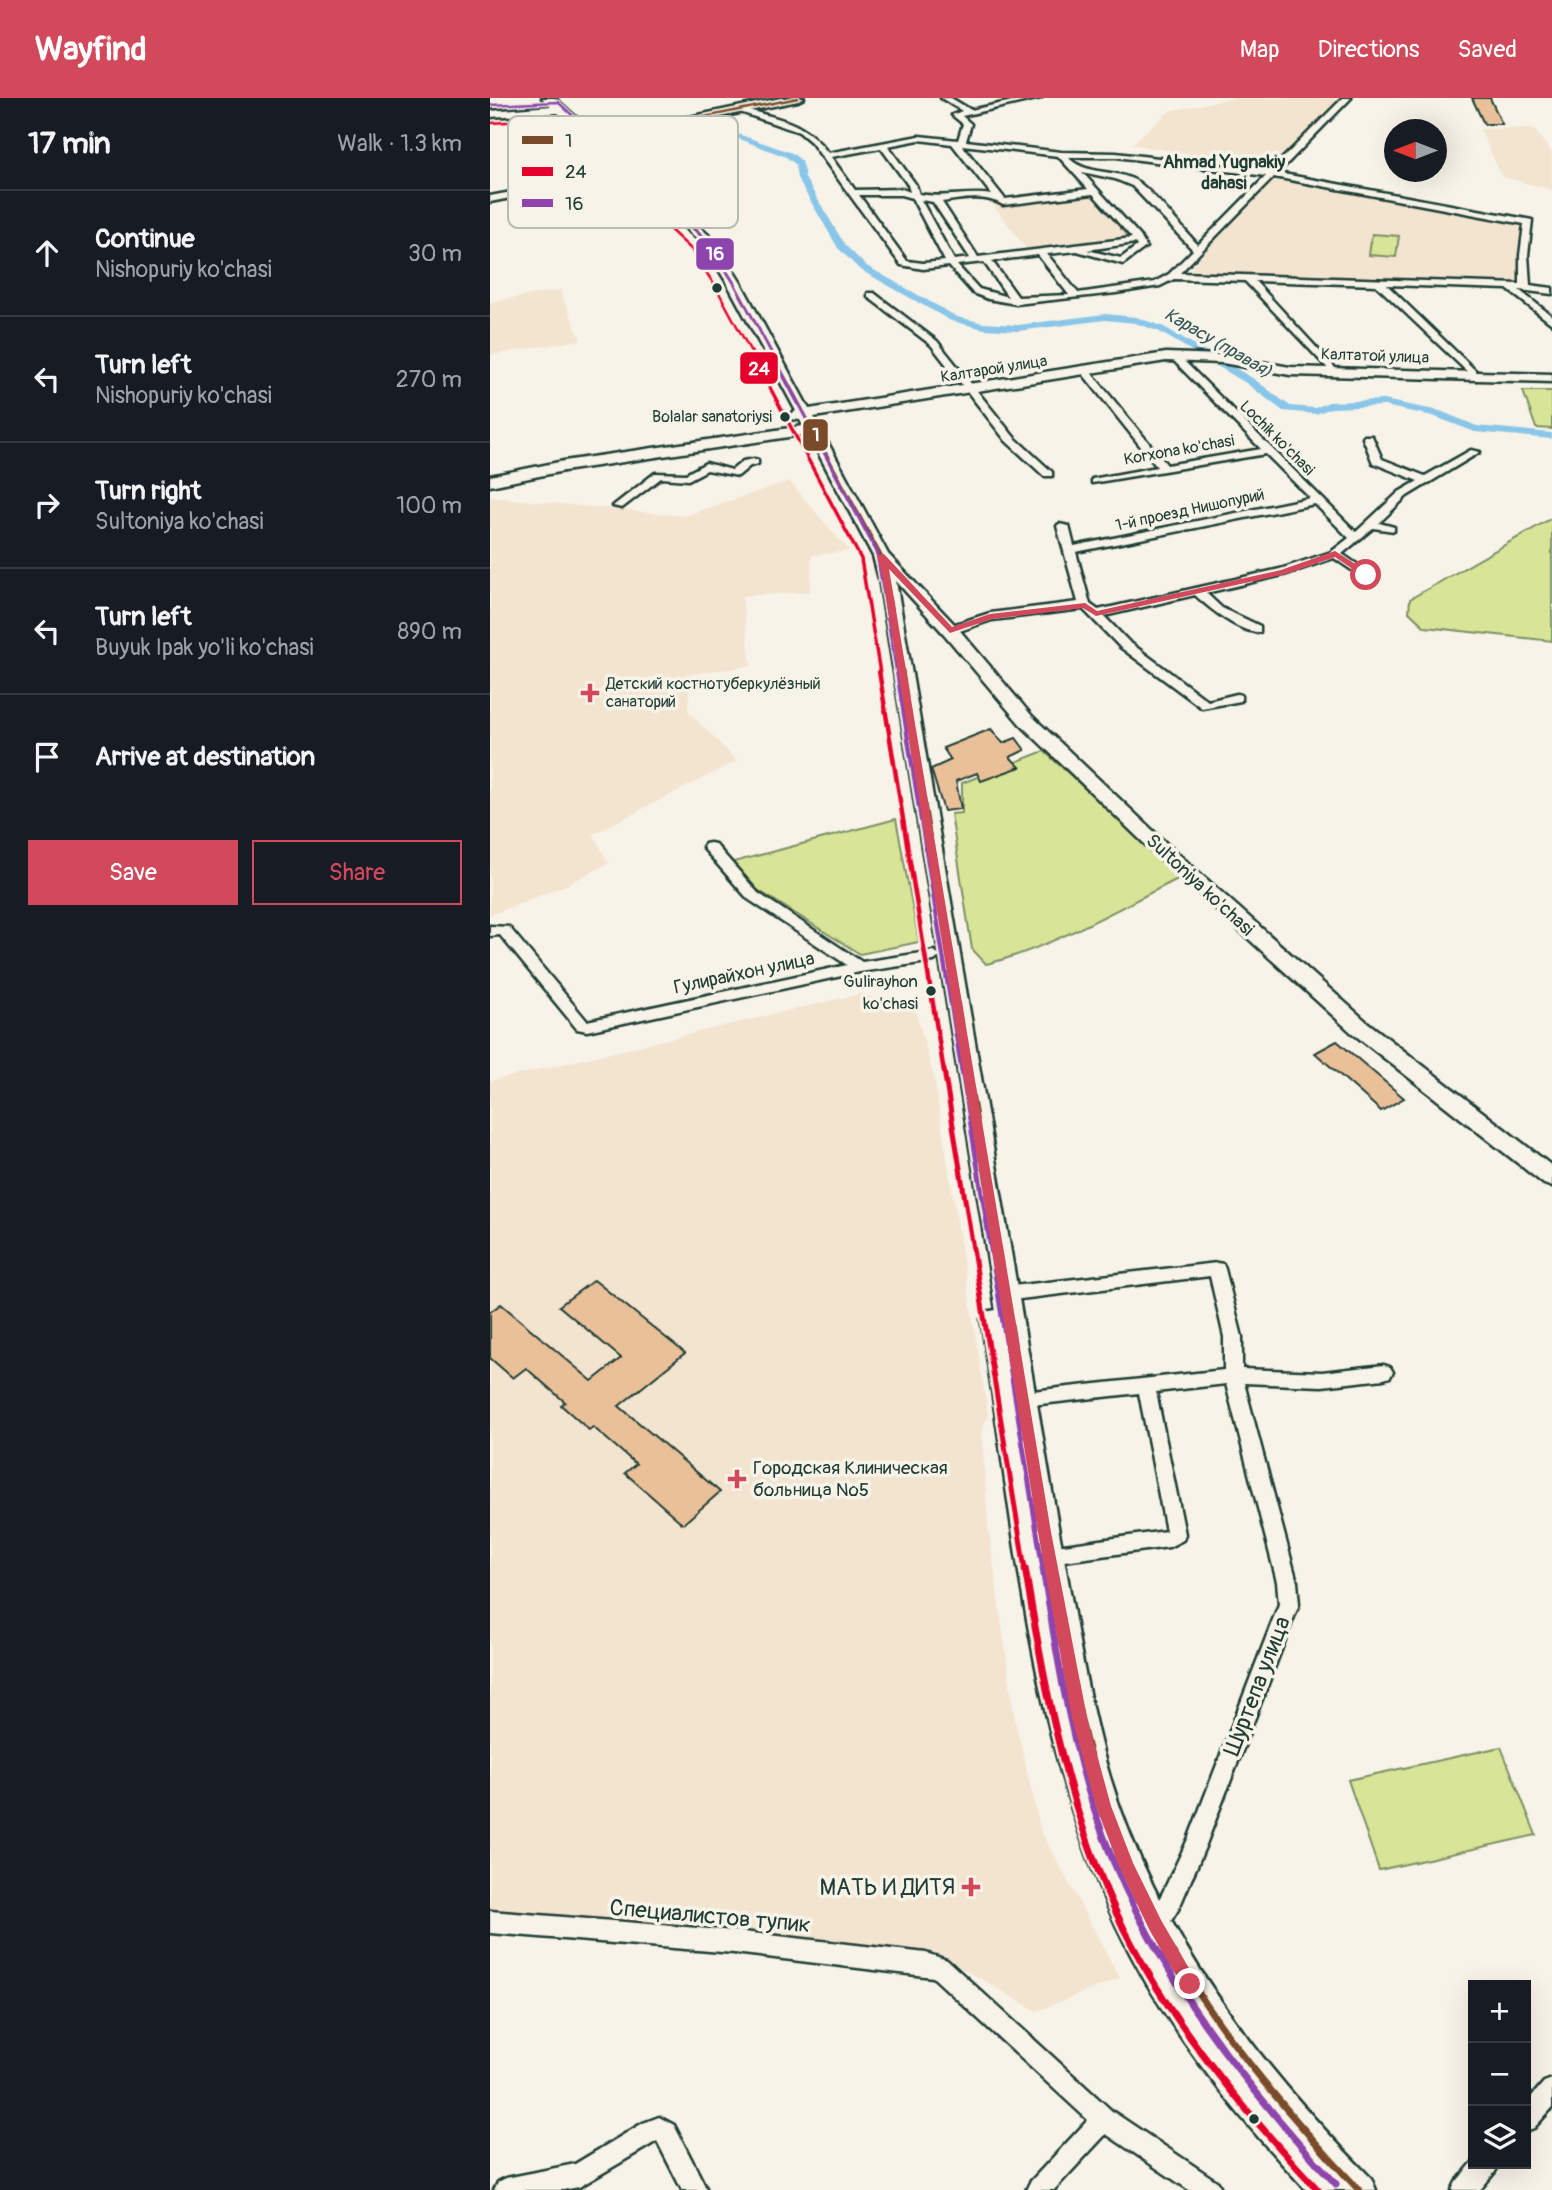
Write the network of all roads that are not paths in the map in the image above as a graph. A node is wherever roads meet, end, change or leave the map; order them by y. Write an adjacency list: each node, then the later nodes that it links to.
1 (538, 98): 6 (main road); 7 (main road)
2 (798, 98): 8 (main road)
3 (945, 98): 9 (street)
4 (1037, 98): 9 (street)
5 (1347, 98): 17 (street)
6 (490, 106)
7 (554, 106): 10 (main road)
8 (738, 110): 11 (main road); 15 (street)
9 (969, 112): 12 (street)
10 (490, 114)
11 (708, 116)
12 (958, 141): 13 (street); 14 (street); 22 (street)
13 (883, 145): 15 (street); 21 (street)
14 (1061, 153): 16 (street); 17 (street)
15 (825, 156): 19 (street)
16 (1074, 168): 18 (street); 28 (street)
17 (1271, 174): 28 (street); 37 (street)
18 (1096, 191): 22 (street); 26 (street)
19 (854, 192): 21 (street); 32 (street)
20 (508, 196): 23 (street)
21 (915, 196): 24 (street); 32 (street)
22 (999, 198): 24 (street)
23 (490, 199)
24 (936, 200): 31 (street)
25 (682, 228): 50 (main road)
26 (1137, 238): 27 (street); 27 (street)
27 (1068, 248): 29 (street)
28 (1198, 250): 33 (street)
29 (1040, 252): 30 (street); 40 (street)
30 (986, 258): 31 (street); 41 (street)
31 (975, 260): 32 (street)
32 (951, 262): 41 (street)
33 (1172, 276): 34 (street); 40 (street)
34 (1248, 279): 35 (street); 46 (street)
35 (1379, 283): 36 (street); 47 (street)
36 (1510, 287): 37 (street); 42 (street)
37 (1525, 288): 38 (street)
38 (1552, 291)
39 (871, 295): 49 (street)
40 (1074, 295): 41 (street)
41 (1016, 301)
42 (1552, 321)
43 (1198, 358): 44 (main road, Калтарой улица); 46 (main road, Калтатой улица)
44 (1177, 359): 45 (main road, Калтарой улица); 52 (street, Lochik ko'chasi)
45 (1086, 372): 49 (main road, Калтарой улица); 55 (street)
46 (1334, 372): 47 (main road, Калтатой улица)
47 (1476, 377): 48 (main road, Калтатой улица)
48 (1552, 378)
49 (970, 390): 50 (main road, Калтарой улица); 56 (street)
50 (803, 423): 58 (main road, Калтарой улица); 68 (main road); 78 (main road)
51 (1368, 438): 57 (street)
52 (1267, 451): 55 (street, Korxona ko'chasi); 60 (street, Lochik ko'chasi)
53 (1475, 452): 57 (street)
54 (754, 462): 61 (street)
55 (1164, 469): 59 (street, Korxona ko'chasi)
56 (1048, 474)
57 (1425, 480): 62 (street)
58 (490, 481)
59 (1096, 481)
60 (1317, 500): 65 (street, Lochik ko'chasi); 66 (street, 1-й проезд Нишопурий)
61 (618, 506)
62 (1371, 524): 64 (street); 65 (street)
63 (1063, 526): 66 (street)
64 (1390, 528)
65 (1356, 538): 67 (street)
66 (1070, 550): 71 (street)
67 (1335, 554): 69 (street); 70 (street)
68 (881, 555): 74 (main road, Sultoniya ko'chasi); 78 (main road)
69 (1366, 575)
70 (1198, 592): 72 (street); 73 (street)
71 (1085, 606): 72 (street); 74 (street)
72 (1096, 614): 75 (street)
73 (1256, 629)
74 (950, 630): 80 (main road, Sultoniya ko'chasi)
75 (1237, 698)
76 (710, 847): 79 (street, Гулирайхон улица)
77 (490, 932): 79 (street, Гулирайхон улица)
78 (941, 956): 79 (street); 81 (main road); 88 (main road)
79 (860, 967)
80 (1552, 1178)
81 (1004, 1294): 83 (street, Шуртепа улица); 85 (main road)
82 (1384, 1371): 83 (street)
83 (1233, 1376): 84 (street); 88 (street, Шуртепа улица)
84 (1146, 1385): 85 (street); 86 (street)
85 (1023, 1399): 86 (main road)
86 (1049, 1555): 88 (main road)
87 (490, 1922): 91 (street, Специалистов тупик)
88 (1146, 1929): 93 (main road)
89 (1552, 2090): 90 (street)
90 (1531, 2114)
91 (1104, 2119): 96 (street); 97 (street)
92 (1483, 2169): 98 (street)
93 (1336, 2185)
94 (506, 2190): 95 (street)
95 (695, 2190)
96 (1038, 2190)
97 (1210, 2190)
98 (1464, 2190)

